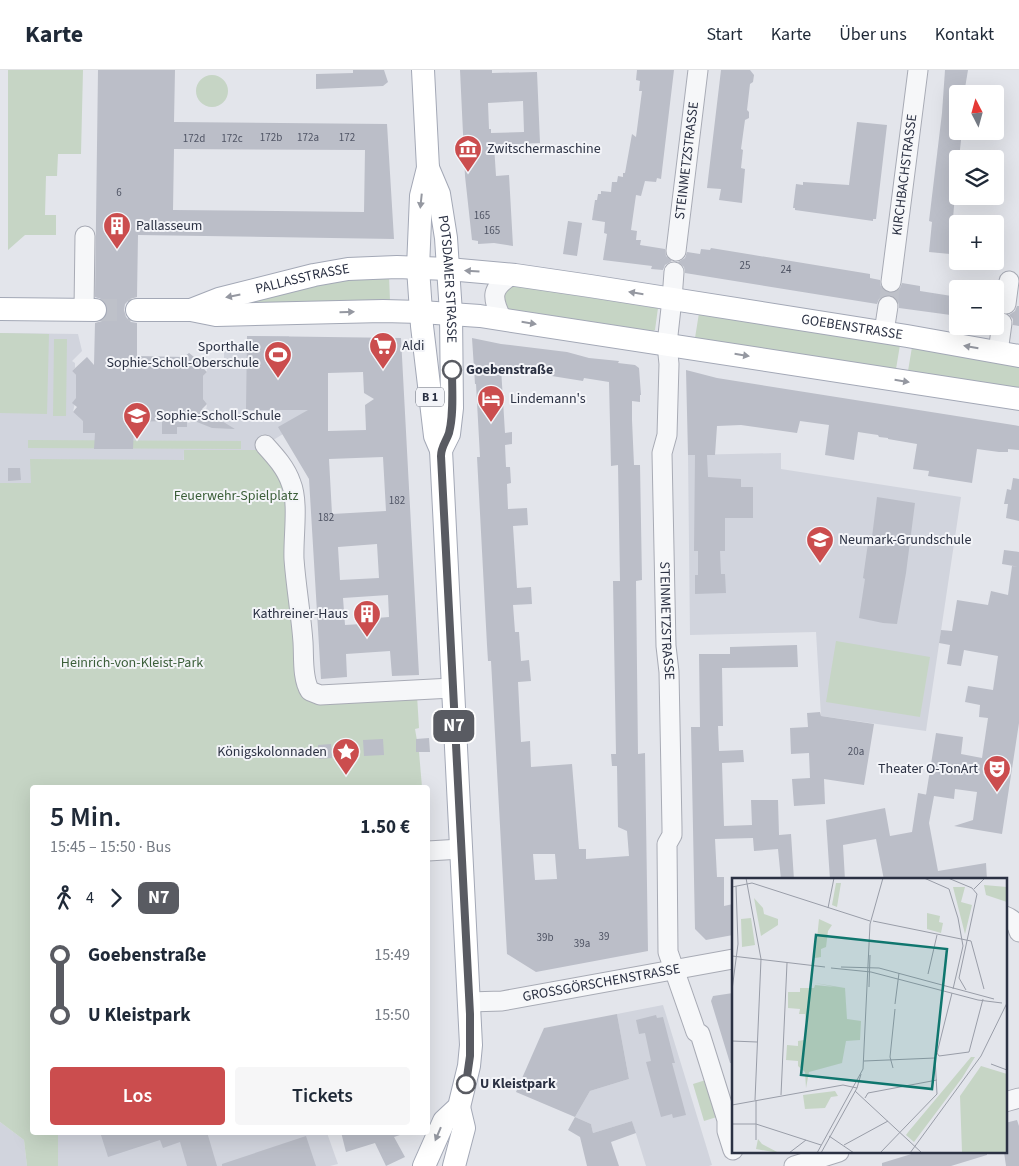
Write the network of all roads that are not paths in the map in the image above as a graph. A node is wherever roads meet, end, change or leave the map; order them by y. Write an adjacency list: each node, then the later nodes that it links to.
1 (422, 70): 4 (main road, POTSDAMER STRASSE / B 1)
2 (698, 70): 6 (street, STEINMETZSTRASSE)
3 (918, 70): 12 (street, KIRCHBACHSTRASSE)
4 (428, 168): 7 (main road, POTSDAMER STRASSE / B 1, one-way to 7); 8 (main road, POTSDAMER STRASSE / B 1)
5 (86, 236): 17 (street)
6 (676, 251)
7 (418, 268): 8 (main road, GOEBENSTRASSE); 19 (main road, PALLASSTRASSE, one-way to 19); 20 (main road, POTSDAMER STRASSE / B 1)
8 (448, 269): 10 (main road, GOEBENSTRASSE, one-way to 8); 21 (main road, POTSDAMER STRASSE / B 1)
9 (674, 272): 13 (street, STEINMETZSTRASSE)
10 (512, 274): 13 (main road, GOEBENSTRASSE, one-way to 10); 22 (street)
11 (1009, 281): 14 (street)
12 (891, 282)
13 (672, 299): 23 (main road, GOEBENSTRASSE); 25 (street, STEINMETZSTRASSE)
14 (1006, 304)
15 (888, 306): 23 (street)
16 (0, 309): 17 (main road)
17 (89, 310)
18 (137, 310): 19 (main road, PALLASSTRASSE)
19 (191, 310): 20 (main road, PALLASSTRASSE, one-way to 20)
20 (421, 312): 21 (main road); 29 (main road, POTSDAMER STRASSE / B 1)
21 (452, 313): 22 (main road); 29 (main road, POTSDAMER STRASSE / B 1)
22 (502, 319): 25 (main road, one-way to 25)
23 (884, 332): 26 (main road, GOEBENSTRASSE, one-way to 23)
24 (1004, 333): 26 (street)
25 (667, 344): 27 (main road, one-way to 27); 34 (street, STEINMETZSTRASSE)
26 (1008, 354)
27 (1019, 399)
28 (265, 445): 30 (street)
29 (441, 450): 30 (main road, POTSDAMER STRASSE / B 1)
30 (452, 688): 31 (main road, POTSDAMER STRASSE / B 1)
31 (461, 849): 32 (street); 35 (main road, POTSDAMER STRASSE / B 1)
32 (430, 850)
33 (732, 959): 34 (street, GROSSGÖRSCHENSTRASSE)
34 (674, 970): 35 (street, GROSSGÖRSCHENSTRASSE); 39 (street, STEINMETZSTRASSE)
35 (469, 1002): 38 (main road, POTSDAMER STRASSE / B 1)
36 (1019, 1098): 37 (street)
37 (1006, 1102)
38 (459, 1107): 42 (main road, POTSDAMER STRASSE / B 1, one-way to 42); 43 (main road, B 1)
39 (732, 1148)
40 (734, 1154): 44 (street, STEINMETZSTRASSE)
41 (833, 1154): 45 (street)
42 (424, 1166)
43 (454, 1166)
44 (738, 1166)
45 (794, 1166)

